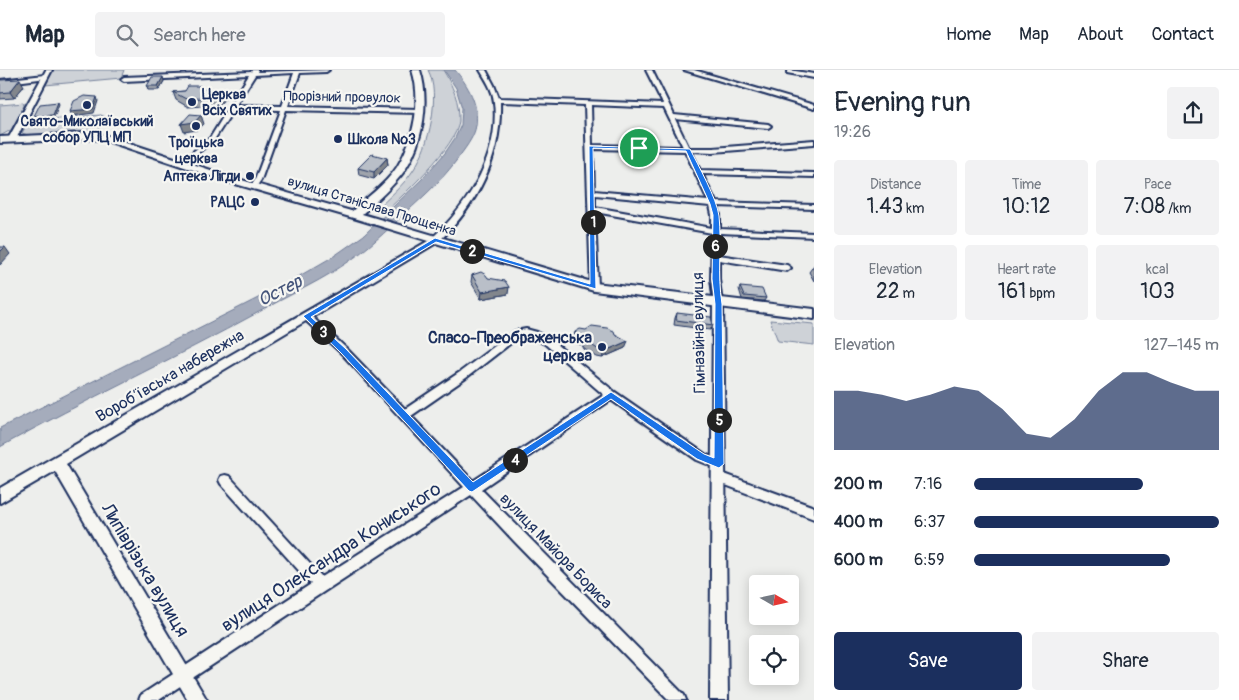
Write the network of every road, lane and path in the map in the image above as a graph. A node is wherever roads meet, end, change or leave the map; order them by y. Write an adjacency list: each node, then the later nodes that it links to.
1 (326, 70): 6 (street)
2 (416, 70): 19 (main road)
3 (484, 70): 13 (street)
4 (649, 70): 15 (street, Гімназійна вулиця)
5 (687, 70): 17 (street)
6 (298, 71): 7 (street); 18 (street)
7 (254, 72): 11 (street); 16 (street)
8 (789, 72): 10 (street)
9 (47, 74): 12 (street); 22 (street)
10 (814, 76)
11 (124, 79)
12 (0, 82)
13 (496, 100): 14 (street); 38 (street)
14 (588, 104): 15 (street); 25 (street)
15 (666, 106): 20 (street, Гімназійна вулиця)
16 (233, 107): 18 (street, Прорізний провулок); 27 (street)
17 (814, 107)
18 (284, 108): 19 (street, Прорізний провулок); 30 (street)
19 (420, 111): 35 (main road)
20 (671, 117): 21 (street); 26 (street, Гімназійна вулиця)
21 (768, 126)
22 (12, 139): 23 (main road, вулиця Станіслава Прощенка); 27 (main road, вулиця Станіслава Прощенка)
23 (0, 140)
24 (814, 142): 26 (street)
25 (590, 147): 26 (street); 31 (street)
26 (688, 150): 28 (street, Гімназійна вулиця)
27 (182, 163): 30 (main road, вулиця Станіслава Прощенка)
28 (698, 172): 29 (street); 32 (street, Гімназійна вулиця)
29 (814, 175)
30 (254, 186): 35 (main road, вулиця Станіслава Прощенка)
31 (592, 193): 32 (street); 34 (street)
32 (713, 204): 33 (street); 36 (street, Гімназійна вулиця)
33 (814, 207)
34 (593, 209): 36 (street); 41 (street)
35 (354, 215): 38 (main road, вулиця Станіслава Прощенка)
36 (715, 231): 37 (street); 39 (street, Гімназійна вулиця)
37 (814, 235)
38 (435, 240): 41 (main road, вулиця Станіслава Прощенка); 44 (street, Воробʼївська набережна)
39 (715, 257): 40 (street); 42 (street, Гімназійна вулиця)
40 (787, 268)
41 (594, 287): 42 (main road, вулиця Станіслава Прощенка)
42 (718, 304): 43 (main road, вулиця Станіслава Прощенка); 48 (street, Гімназійна вулиця)
43 (814, 314)
44 (306, 316): 46 (street, вулиця Майора Бориса); 47 (street, Воробʼївська набережна)
45 (611, 395): 46 (street); 48 (street); 50 (street, вулиця Олександра Кониського)
46 (404, 415): 50 (street, вулиця Майора Бориса)
47 (57, 461): 51 (street, Воробʼївська набережна); 54 (street, Липіврізька вулиця)
48 (719, 471): 52 (street); 58 (street, Гімназійна вулиця)
49 (225, 480): 53 (street)
50 (472, 488): 53 (street, вулиця Олександра Кониського); 57 (street, вулиця Майора Бориса)
51 (0, 496)
52 (814, 514)
53 (321, 585): 54 (street, вулиця Олександра Кониського)
54 (185, 676): 55 (street, вулиця Олександра Кониського); 56 (street, Липіврізька вулиця)
55 (146, 700)
56 (198, 700)
57 (679, 700)
58 (719, 700)

